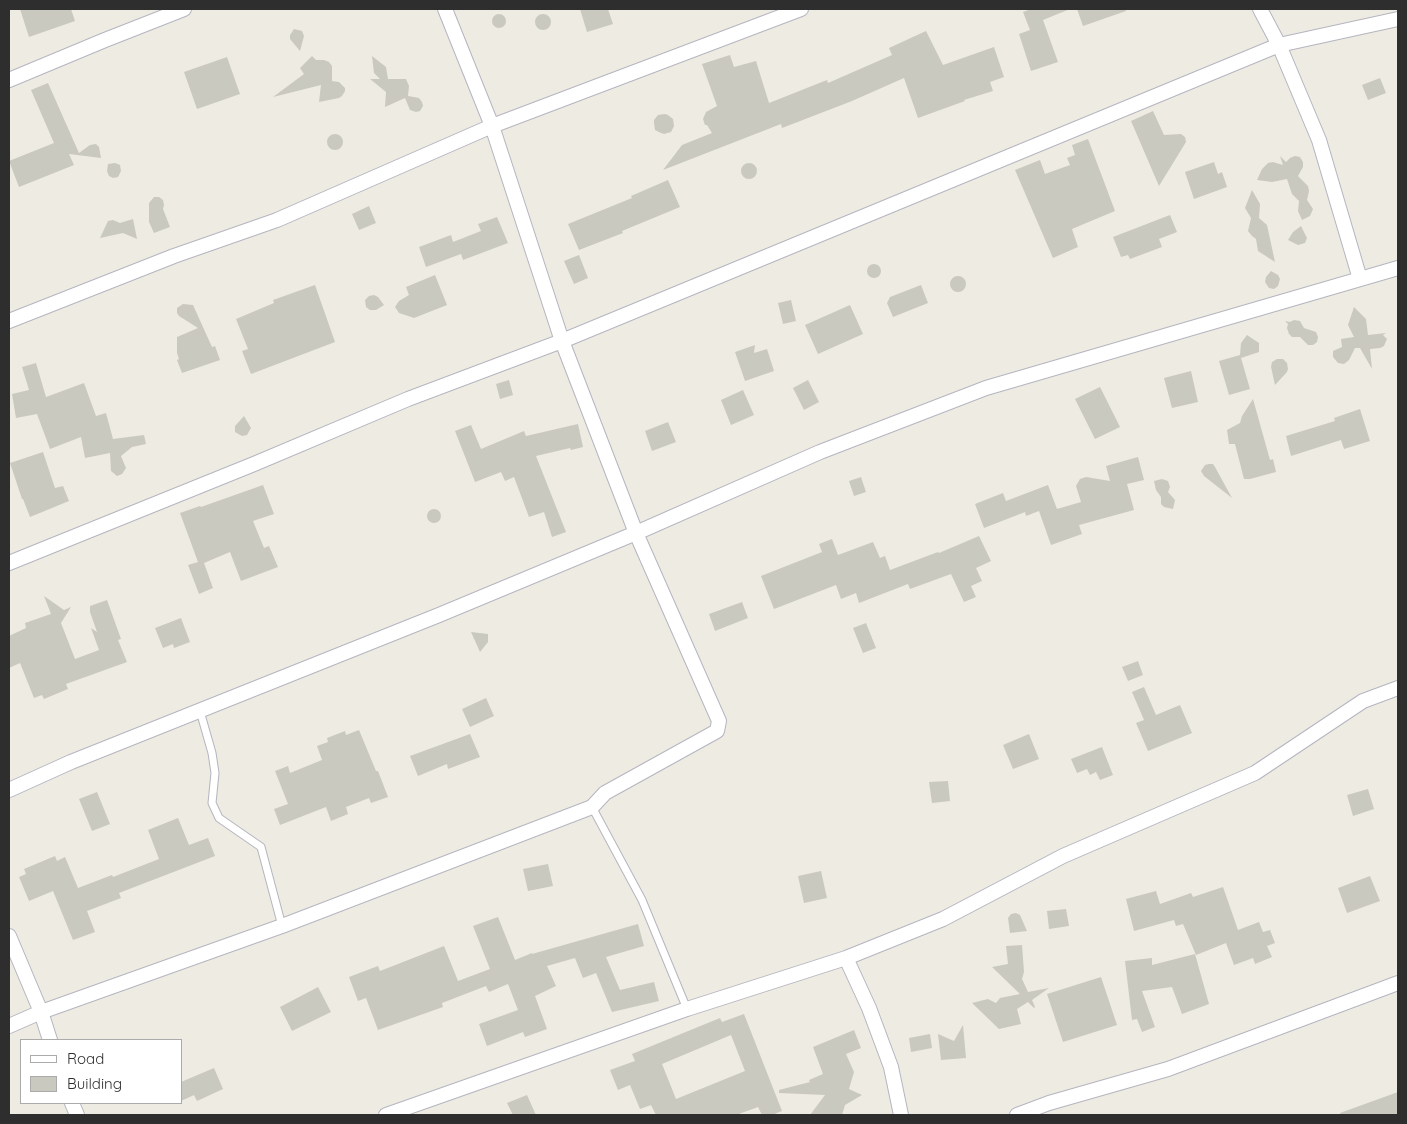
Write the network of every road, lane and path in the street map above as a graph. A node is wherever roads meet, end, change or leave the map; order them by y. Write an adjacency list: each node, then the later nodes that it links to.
1 (184, 9): 7 (street)
2 (445, 9): 8 (street)
3 (801, 9): 8 (street)
4 (1260, 9): 6 (street)
5 (1398, 19): 6 (street)
6 (1279, 45): 10 (street); 12 (street)
7 (9, 80)
8 (492, 126): 11 (street); 12 (street)
9 (1398, 268): 10 (street)
10 (1360, 280): 13 (street)
11 (9, 321)
12 (562, 341): 13 (street); 14 (street)
13 (636, 533): 16 (street); 18 (street)
14 (9, 563)
15 (1398, 688): 21 (street)
16 (200, 711): 17 (street); 19 (lane)
17 (9, 790)
18 (592, 807): 19 (street); 23 (lane)
19 (282, 926): 24 (street)
20 (9, 936): 24 (street)
21 (846, 958): 23 (street); 28 (street)
22 (1398, 983): 29 (street)
23 (687, 1009): 27 (street)
24 (40, 1012): 25 (street); 26 (street)
25 (9, 1026)
26 (50, 1039)
27 (386, 1115)
28 (901, 1115)
29 (1017, 1115)

